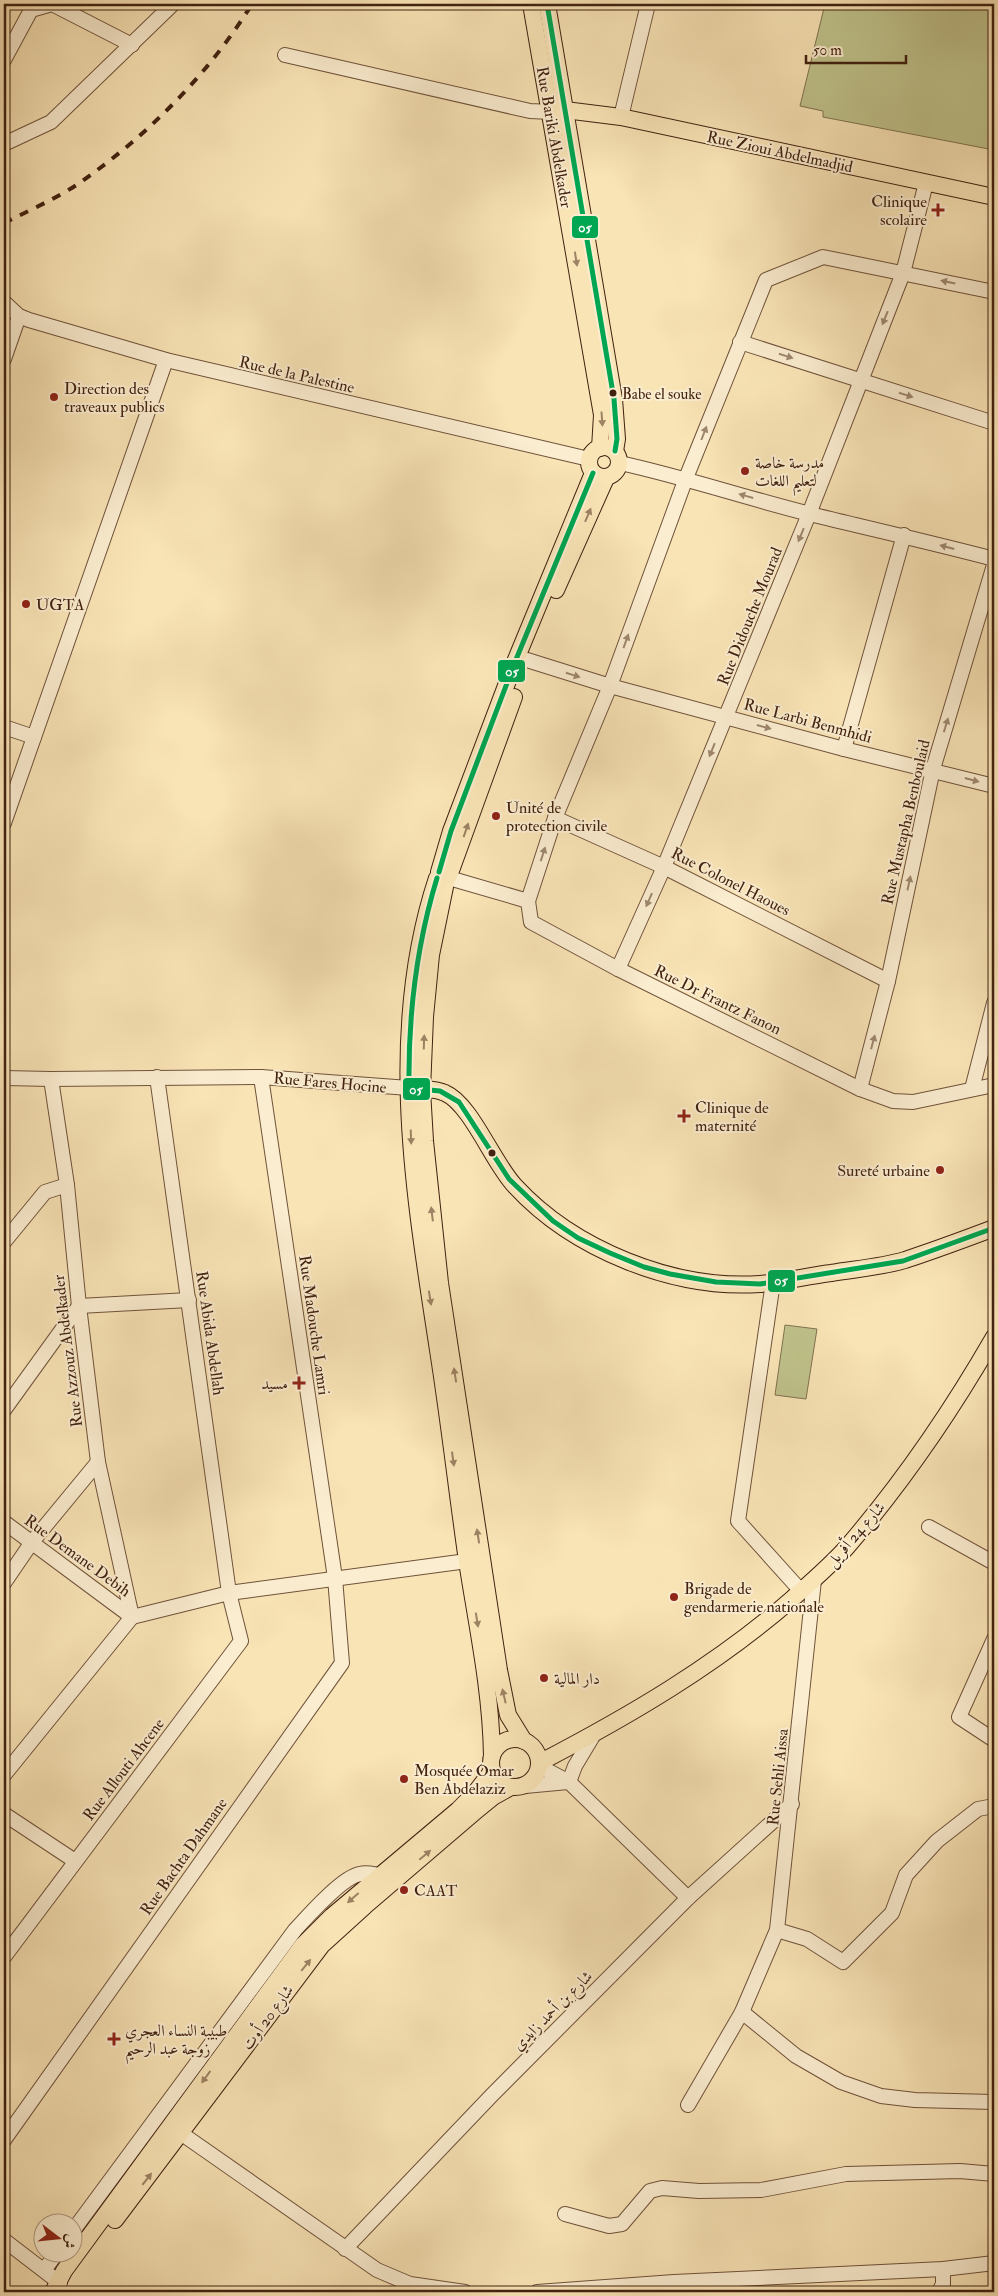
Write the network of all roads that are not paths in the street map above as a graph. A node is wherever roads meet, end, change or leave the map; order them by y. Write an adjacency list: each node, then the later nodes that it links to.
1 (52, 4): 6 (street); 7 (street)
2 (173, 4): 7 (street)
3 (531, 4): 10 (main road, Rue Bariki Abdelkader)
4 (547, 4): 10 (main road, Rue Bariki Abdelkader)
5 (648, 4): 11 (street)
6 (25, 7): 9 (street)
7 (132, 45): 12 (street)
8 (286, 55): 10 (street)
9 (4, 60)
10 (558, 111): 11 (main road, Rue Zioui Abdelmadjid); 24 (main road, Rue Bariki Abdelkader)
11 (621, 117): 13 (main road, Rue Zioui Abdelmadjid)
12 (4, 144)
13 (926, 183): 14 (main road, Rue Zioui Abdelmadjid); 15 (street, Rue Didouche Mourad)
14 (994, 197)
15 (903, 273): 16 (street, one-way to 15); 19 (street); 22 (street, Rue Didouche Mourad, one-way to 22)
16 (994, 292)
17 (4, 302): 18 (street, Rue de la Palestine)
18 (19, 316): 20 (street); 21 (street, Rue de la Palestine)
19 (740, 342): 22 (street, one-way to 22); 25 (street, one-way to 19)
20 (4, 359)
21 (166, 360): 24 (street, Rue de la Palestine); 34 (street)
22 (860, 380): 23 (street, one-way to 23); 26 (street, Rue Didouche Mourad)
23 (994, 423)
24 (604, 462): 25 (street, Rue de la Palestine); 30 (main road, one-way to 24); 41 (main road)
25 (686, 478): 26 (street, Rue de la Palestine, one-way to 25); 31 (street, one-way to 25)
26 (810, 514): 27 (street, Rue de la Palestine); 32 (street, Rue Didouche Mourad, one-way to 32)
27 (904, 535): 28 (street, Rue de la Palestine, one-way to 27); 35 (street)
28 (994, 560)
29 (994, 565): 36 (street, Rue Mustapha Benboulaid, one-way to 29)
30 (527, 660): 31 (street, Rue Larbi Benmhidi, one-way to 31); 41 (main road, one-way to 30)
31 (610, 686): 32 (street, Rue Larbi Benmhidi); 38 (street)
32 (726, 717): 35 (street, Rue Larbi Benmhidi, one-way to 35); 40 (street, Rue Didouche Mourad, one-way to 40)
33 (4, 727): 34 (street)
34 (34, 737): 39 (street)
35 (844, 749): 36 (street, Rue Larbi Benmhidi)
36 (933, 770): 37 (street, Rue Larbi Benmhidi, one-way to 37); 44 (street, Rue Mustapha Benboulaid, one-way to 36)
37 (994, 786)
38 (555, 818): 40 (street, Rue Colonel Haoues); 42 (street, one-way to 38)
39 (4, 822)
40 (664, 867): 43 (street, Rue Didouche Mourad, one-way to 43); 44 (street, Rue Colonel Haoues)
41 (444, 877): 42 (street); 51 (main road)
42 (528, 901): 43 (street, Rue Dr Frantz Fanon)
43 (618, 968): 52 (street, Rue Dr Frantz Fanon)
44 (888, 980): 52 (street, Rue Mustapha Benboulaid, one-way to 44)
45 (994, 1002): 53 (street)
46 (156, 1077): 47 (street, Rue Fares Hocine); 49 (street, Rue Fares Hocine); 58 (street, Rue Abida Abdellah)
47 (261, 1077): 51 (street, Rue Fares Hocine); 68 (street, Rue Madouche Lamri)
48 (4, 1078): 49 (street, Rue Fares Hocine)
49 (51, 1079): 54 (street, Rue Azzouz Abdelkader)
50 (994, 1085): 53 (street, Rue Dr Frantz Fanon)
51 (415, 1089): 57 (main road, Rue Fares Hocine); 66 (main road, one-way to 66); 77 (main road, one-way to 51)
52 (860, 1089): 53 (street, Rue Dr Frantz Fanon)
53 (972, 1089)
54 (67, 1185): 56 (street); 59 (street, Rue Azzouz Abdelkader)
55 (994, 1228): 57 (main road, Rue Fares Hocine)
56 (4, 1242)
57 (773, 1282): 71 (street)
58 (189, 1300): 59 (street); 72 (street, Rue Abida Abdellah)
59 (79, 1306): 61 (street); 62 (street, Rue Azzouz Abdelkader)
60 (994, 1337): 69 (main road, شارع 24 أفريل)
61 (4, 1410)
62 (98, 1462): 65 (street); 73 (street, Rue Azzouz Abdelkader)
63 (4, 1522): 65 (street, Rue Demane Debih)
64 (929, 1527): 67 (street)
65 (32, 1542): 70 (street); 73 (street, Rue Demane Debih)
66 (467, 1561): 68 (street); 79 (main road, one-way to 79)
67 (994, 1563)
68 (335, 1578): 72 (street); 95 (street, Rue Bachta Dahmane)
69 (814, 1580): 71 (main road, شارع 24 أفريل); 84 (street, Rue Sehli Aissa)
70 (4, 1583)
71 (801, 1591): 75 (main road, شارع 24 أفريل)
72 (229, 1594): 73 (street); 87 (street, Rue Allouti Ahcene)
73 (132, 1617): 81 (street)
74 (994, 1639): 76 (street)
75 (593, 1736): 78 (main road, شارع 24 أفريل); 82 (street)
76 (994, 1740)
77 (528, 1744): 78 (main road); 79 (main road); 80 (main road)
78 (567, 1749): 80 (main road, شارع 24 أفريل)
79 (492, 1763): 83 (main road); 94 (main road, شارع 20 أوت)
80 (539, 1765): 82 (street); 83 (main road)
81 (4, 1775)
82 (569, 1782): 83 (street); 88 (street)
83 (518, 1786): 94 (main road, شارع 20 أوت, one-way to 83)
84 (792, 1804): 88 (street, شارع بن أحمد زايدي); 89 (street, Rue Sehli Aissa)
85 (994, 1806): 89 (street)
86 (4, 1814): 87 (street)
87 (75, 1860): 90 (street, Rue Allouti Ahcene)
88 (688, 1898): 100 (street, شارع بن أحمد زايدي)
89 (777, 1930): 91 (street, Rue Sehli Aissa)
90 (4, 1957)
91 (742, 2012): 92 (street); 93 (street, Rue Sehli Aissa)
92 (994, 2102)
93 (688, 2106)
94 (171, 2125): 98 (street); 100 (street); 105 (main road, شارع 20 أوت)
95 (4, 2140)
96 (994, 2174): 97 (street)
97 (565, 2214)
98 (82, 2221)
99 (4, 2240): 104 (street)
100 (344, 2249): 106 (street)
101 (994, 2263): 103 (street)
102 (48, 2264): 104 (street)
103 (943, 2269): 108 (street); 109 (street)
104 (44, 2270): 105 (street)
105 (56, 2288)
106 (413, 2288): 107 (street)
107 (465, 2292)
108 (537, 2292)
109 (939, 2292)

